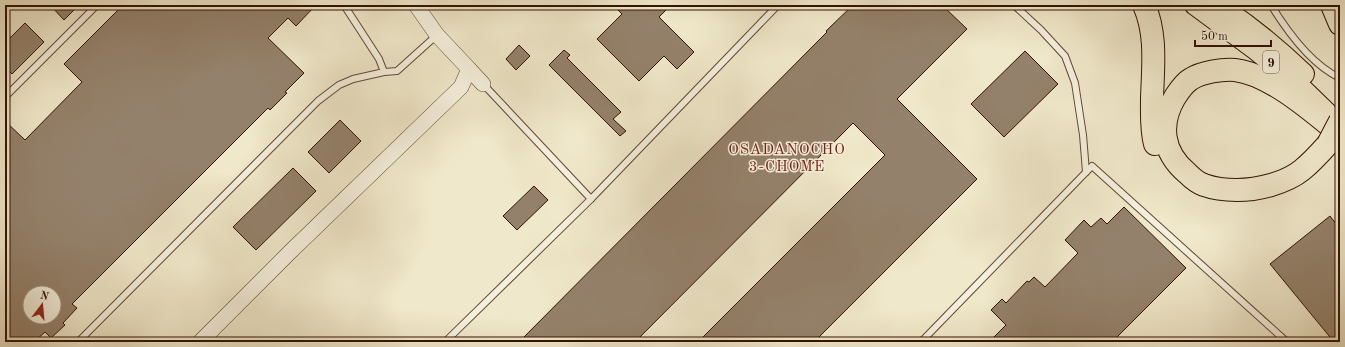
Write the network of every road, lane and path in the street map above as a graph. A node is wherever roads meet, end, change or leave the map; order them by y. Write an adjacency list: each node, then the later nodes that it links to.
1 (97, 5): 17 (lane)
2 (344, 5): 14 (lane)
3 (416, 5): 12 (street)
4 (778, 5): 22 (lane)
5 (1014, 5): 21 (lane)
6 (1144, 5): 20 (highway)
7 (1195, 5): 20 (highway, 9)
8 (1218, 5): 18 (highway, 9)
9 (1271, 5): 15 (lane)
10 (1332, 5): 11 (highway)
11 (1340, 24)
12 (437, 35): 13 (street); 14 (lane)
13 (469, 69): 16 (street); 24 (street)
14 (384, 72): 23 (lane)
15 (1340, 78)
16 (483, 84): 22 (lane)
17 (5, 97)
18 (1340, 111)
19 (1340, 121): 20 (highway, bridge)
20 (1337, 140): 20 (highway)
21 (1086, 172): 26 (lane); 27 (lane)
22 (591, 199): 25 (lane)
23 (78, 342)
24 (200, 342)
25 (445, 342)
26 (921, 342)
27 (1287, 342)

